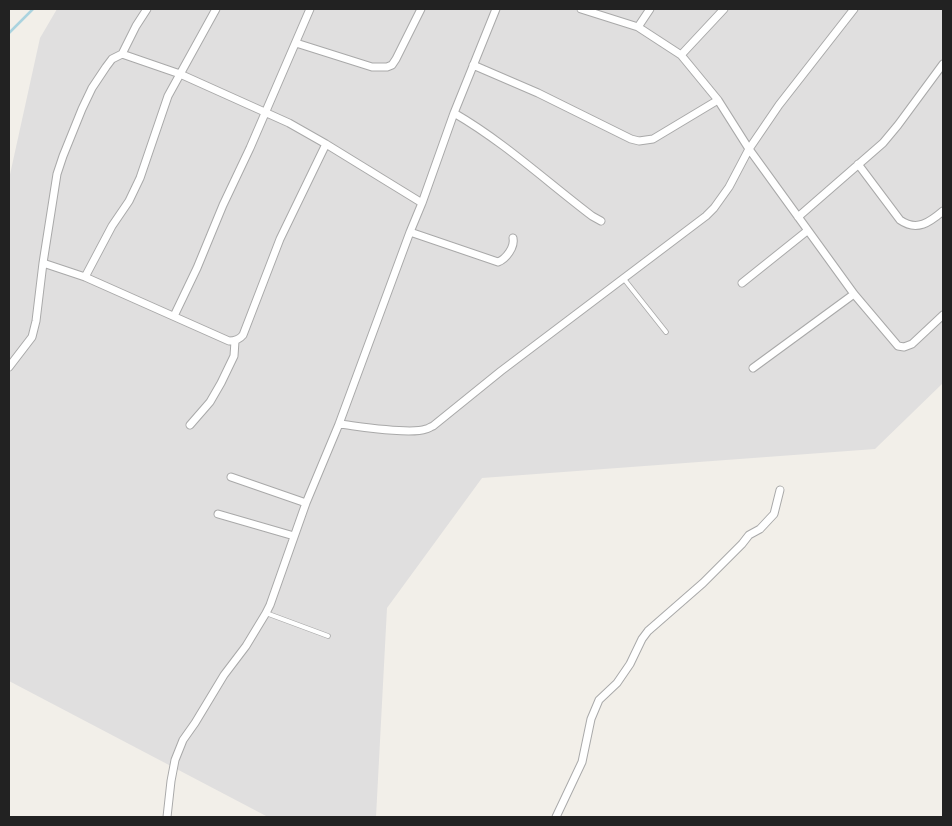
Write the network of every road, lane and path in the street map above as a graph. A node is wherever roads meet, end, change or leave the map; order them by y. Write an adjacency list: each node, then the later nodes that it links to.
1 (146, 9): 12 (street)
2 (216, 9): 16 (street)
3 (310, 9): 11 (street)
4 (421, 9): 11 (street)
5 (496, 9): 15 (street)
6 (580, 9): 10 (street)
7 (650, 9): 10 (street)
8 (724, 9): 13 (street)
9 (854, 9): 21 (street)
10 (638, 27): 13 (street)
11 (296, 42): 18 (street)
12 (122, 54): 16 (street); 30 (street)
13 (681, 55): 17 (street)
14 (943, 64): 22 (street)
15 (473, 65): 17 (street); 19 (street)
16 (180, 74): 18 (street); 31 (street)
17 (718, 100): 21 (street)
18 (265, 112): 20 (street); 36 (street)
19 (454, 113): 23 (street); 26 (street)
20 (326, 144): 23 (street); 38 (street)
21 (749, 149): 25 (street); 32 (street)
22 (858, 164): 24 (street); 25 (street)
23 (422, 203): 28 (street)
24 (943, 211)
25 (798, 217): 27 (street)
26 (601, 221)
27 (807, 231): 33 (street); 34 (street)
28 (410, 232): 29 (street); 41 (street)
29 (513, 238)
30 (43, 263): 31 (street); 39 (street)
31 (85, 277): 36 (street)
32 (624, 279): 37 (lane); 41 (street)
33 (742, 283)
34 (854, 294): 35 (street); 40 (street)
35 (943, 315)
36 (174, 316): 38 (street)
37 (666, 332)
38 (235, 341): 42 (street)
39 (9, 368)
40 (753, 368)
41 (339, 424): 45 (street)
42 (190, 425)
43 (231, 477): 45 (street)
44 (780, 490): 51 (street)
45 (306, 504): 47 (street)
46 (218, 514): 47 (street)
47 (294, 536): 48 (street)
48 (266, 613): 49 (lane); 50 (street)
49 (328, 636)
50 (168, 817)
51 (556, 817)

